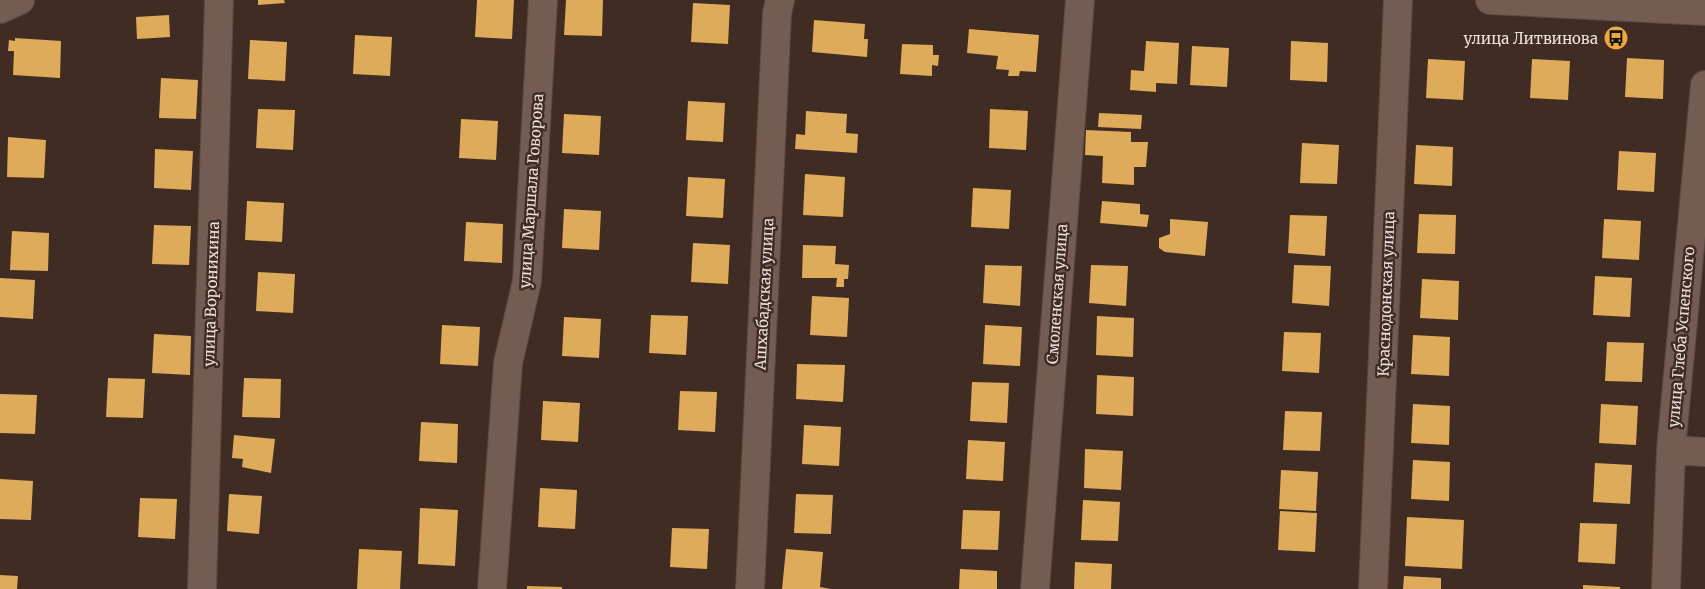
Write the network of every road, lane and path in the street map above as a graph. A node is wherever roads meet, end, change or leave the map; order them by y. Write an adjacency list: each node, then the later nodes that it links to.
1 (20, 0): 8 (street)
2 (220, 0): 13 (street, улица Воронихина)
3 (544, 0): 14 (street, улица Маршала Говорова)
4 (780, 0): 15 (street, Ашхабадская улица)
5 (1080, 0): 16 (street, Смоленская улица)
6 (1398, 0): 17 (street, Краснодонская улица)
7 (1490, 0): 9 (street)
8 (0, 9)
9 (1705, 11)
10 (1705, 85): 11 (street, улица Глеба Успенского)
11 (1671, 450): 12 (street); 18 (street, улица Глеба Успенского)
12 (1705, 452)
13 (202, 589)
14 (492, 589)
15 (750, 589)
16 (1035, 589)
17 (1373, 589)
18 (1666, 589)

